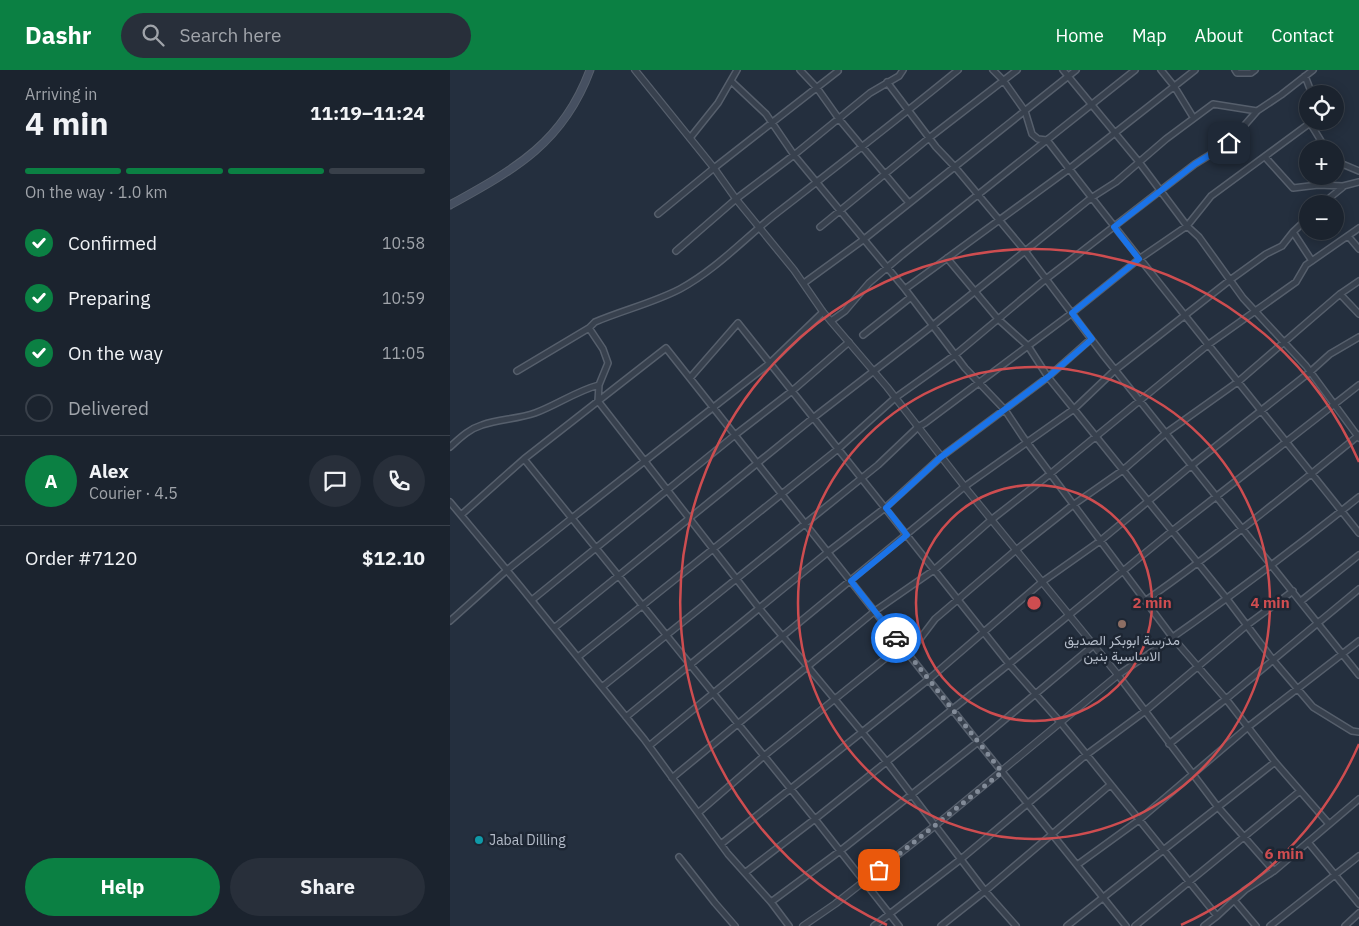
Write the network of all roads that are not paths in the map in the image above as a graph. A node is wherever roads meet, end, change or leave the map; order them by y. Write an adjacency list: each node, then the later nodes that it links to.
1 (590, 70): 57 (main road)
2 (635, 70): 35 (street)
3 (738, 70): 21 (street)
4 (800, 70): 25 (street)
5 (903, 70): 22 (street)
6 (958, 70): 29 (street)
7 (993, 70): 20 (street)
8 (1017, 70): 20 (street)
9 (1063, 70): 19 (street)
10 (1076, 70): 19 (street)
11 (1135, 70): 26 (street)
12 (1160, 70): 24 (street)
13 (1195, 70): 24 (street)
14 (1235, 70): 15 (street)
15 (1255, 70)
16 (1313, 70): 18 (street)
17 (838, 71): 25 (street)
18 (1305, 76): 23 (street); 28 (street)
19 (1067, 77): 26 (street); 27 (street)
20 (1003, 80): 27 (street); 36 (street)
21 (731, 81): 32 (street); 35 (street)
22 (887, 82): 29 (street); 31 (street)
23 (1308, 85)
24 (1174, 86): 30 (street); 34 (street)
25 (817, 88): 31 (street); 32 (street)
26 (1091, 104): 34 (street); 37 (street)
27 (1025, 110): 37 (street); 43 (street)
28 (1256, 110): 30 (street); 51 (street)
29 (908, 111): 36 (street); 38 (street)
30 (1193, 118): 41 (street)
31 (838, 119): 38 (street); 39 (street)
32 (773, 123): 39 (street); 44 (street)
33 (1300, 130): 40 (street)
34 (1114, 134): 41 (street); 45 (street)
35 (690, 138): 44 (street)
36 (929, 138): 43 (street); 47 (street)
37 (1047, 140): 45 (street); 52 (street)
38 (862, 146): 47 (street); 48 (street)
39 (794, 155): 48 (street); 55 (street)
40 (1264, 157): 50 (street); 61 (street)
41 (1139, 162): 51 (street); 54 (street)
42 (1344, 165): 46 (street)
43 (955, 167): 52 (street); 56 (street)
44 (714, 168): 55 (street); 59 (street)
45 (1070, 170): 54 (street); 60 (street)
46 (1359, 171)
47 (885, 174): 56 (street); 58 (street)
48 (816, 182): 58 (street); 63 (street)
49 (1359, 182): 50 (street)
50 (1343, 186): 53 (street)
51 (1160, 191): 61 (street); 65 (street)
52 (978, 195): 60 (street); 76 (street)
53 (1332, 195)
54 (1091, 198): 65 (street); 72 (street)
55 (736, 199): 63 (street); 71 (street)
56 (909, 203): 69 (street)
57 (450, 205)
58 (840, 210): 64 (street); 69 (street)
59 (658, 214)
60 (999, 221): 72 (street); 73 (street)
61 (1188, 226): 74 (street); 78 (street)
62 (1299, 226): 67 (street)
63 (760, 227): 80 (street); 93 (street)
64 (820, 227)
65 (1114, 227): 74 (street); 77 (street)
66 (1359, 228): 68 (street)
67 (1292, 232): 75 (street); 78 (street)
68 (1348, 236): 70 (street); 75 (street)
69 (863, 240): 76 (street); 80 (street)
70 (1359, 249)
71 (676, 251)
72 (1025, 251): 77 (street); 82 (street)
73 (948, 258): 81 (street); 82 (street)
74 (1139, 259): 87 (street); 89 (street)
75 (1312, 261): 85 (street)
76 (888, 268): 81 (street); 91 (street)
77 (1046, 279): 87 (street); 90 (street)
78 (1230, 280): 85 (street); 89 (street)
79 (1359, 281): 83 (street)
80 (804, 283): 86 (street)
81 (905, 289): 84 (street)
82 (975, 291): 90 (street); 92 (street)
83 (1340, 294): 88 (street); 98 (street)
84 (911, 297): 92 (street); 94 (street)
85 (1254, 311): 98 (street); 99 (street)
86 (823, 312): 91 (street); 102 (street)
87 (1072, 313): 96 (street); 100 (street)
88 (1359, 314)
89 (1186, 316): 99 (street); 103 (street)
90 (998, 320): 100 (street); 101 (street)
91 (831, 321): 97 (street)
92 (932, 326): 101 (street); 105 (street)
93 (589, 328): 104 (street); 111 (street)
94 (863, 335)
95 (1359, 336): 106 (street)
96 (1092, 339): 103 (street); 107 (street)
97 (849, 342): 105 (street); 113 (street)
98 (1283, 342): 106 (street); 109 (street)
99 (1209, 344): 109 (street); 116 (street)
100 (1028, 346): 107 (street); 110 (street)
101 (955, 355): 110 (street); 114 (street)
102 (770, 364): 108 (street); 113 (street); 118 (street)
103 (1115, 370): 116 (street); 119 (street)
104 (517, 371)
105 (873, 371): 114 (street); 122 (street)
106 (1310, 372): 117 (street); 121 (street)
107 (1048, 377): 119 (street); 120 (street)
108 (690, 378): 115 (street); 118 (street)
109 (1239, 381): 121 (street); 124 (street)
110 (979, 383): 120 (street); 123 (street)
111 (599, 385): 115 (street); 130 (street)
112 (1359, 385): 117 (street)
113 (792, 391): 122 (street); 125 (street)
114 (896, 398): 123 (street); 131 (street)
115 (598, 401): 133 (street); 134 (street)
116 (1141, 402): 124 (street); 126 (street)
117 (1334, 405): 127 (street); 128 (street)
118 (713, 407): 125 (street); 134 (street)
119 (1074, 409): 126 (street); 129 (street)
120 (1005, 410): 129 (street); 132 (street)
121 (1262, 410): 128 (street); 136 (street)
122 (813, 418): 131 (street); 135 (street)
123 (918, 427): 132 (street); 140 (street)
124 (1166, 433): 136 (street); 137 (street)
125 (735, 435): 135 (street); 142 (street)
126 (1096, 436): 137 (street); 138 (street)
127 (1358, 436): 139 (street)
128 (1287, 442): 139 (street); 144 (street)
129 (1027, 443): 138 (street); 141 (street)
130 (450, 447)
131 (838, 449): 140 (street); 143 (street)
132 (941, 457): 141 (street); 149 (street)
133 (524, 459): 151 (street); 152 (street)
134 (645, 461): 142 (street); 152 (street)
135 (758, 464): 143 (street); 153 (street)
136 (1192, 465): 144 (street); 147 (street)
137 (1123, 470): 147 (street); 148 (street)
138 (1050, 474): 148 (street); 154 (street)
139 (1312, 474): 150 (street); 156 (street)
140 (861, 478): 149 (street); 155 (street)
141 (964, 487): 154 (street); 159 (street)
142 (667, 490): 153 (street); 161 (street)
143 (781, 493): 155 (street); 162 (street)
144 (1217, 497): 156 (street); 157 (street)
145 (1359, 497): 150 (street)
146 (450, 502): 151 (street)
147 (1149, 502): 157 (street); 160 (street)
148 (1073, 505): 160 (street); 163 (street)
149 (886, 508): 159 (street); 164 (street)
150 (1342, 511): 158 (street); 167 (street)
151 (460, 515): 168 (street)
152 (572, 518): 161 (street); 168 (street)
153 (690, 519): 162 (street); 171 (street)
154 (991, 520): 163 (street); 169 (street)
155 (805, 523): 164 (street); 172 (street)
156 (1243, 528): 166 (street); 167 (street)
157 (1172, 531): 166 (street); 170 (street)
158 (1359, 533)
159 (907, 535): 169 (street); 173 (street)
160 (1100, 541): 170 (street); 174 (street)
161 (596, 548): 171 (street); 178 (street)
162 (713, 549): 172 (street); 182 (street)
163 (1016, 550): 174 (street); 179 (street)
164 (828, 552): 173 (street); 183 (street)
165 (1359, 555): 180 (street)
166 (1198, 564): 177 (street); 181 (street)
167 (1273, 566): 176 (street); 177 (street)
168 (507, 570): 178 (street); 186 (street)
169 (934, 570): 179 (street); 184 (street)
170 (1123, 572): 181 (street); 185 (street)
171 (619, 576): 182 (street); 189 (street)
172 (736, 579): 183 (street); 191 (street)
173 (851, 581): 184 (street); 192 (street)
174 (1042, 582): 185 (street); 190 (street)
175 (1359, 589): 187 (street)
176 (1293, 591): 180 (street); 188 (street)
177 (1227, 599): 188 (street); 193 (street)
178 (532, 600): 189 (street)
179 (959, 600): 190 (street); 195 (street)
180 (1301, 601): 187 (street)
181 (1145, 602): 193 (street)
182 (643, 606): 191 (street); 198 (street)
183 (759, 608): 192 (street); 200 (street)
184 (875, 611): 195 (street); 202 (street)
185 (1068, 614): 196 (street); 201 (street)
186 (450, 621)
187 (1318, 622): 197 (street); 199 (street)
188 (1247, 625): 199 (street); 203 (street)
189 (554, 628): 198 (street)
190 (984, 632): 201 (street); 206 (street)
191 (666, 634): 200 (street); 207 (street)
192 (782, 638): 202 (street); 209 (street)
193 (1172, 638): 203 (street); 204 (street)
194 (1359, 641): 197 (street)
195 (902, 645): 206 (street); 211 (street)
196 (1094, 645): 204 (street); 210 (street)
197 (1343, 654): 205 (street); 208 (street)
198 (578, 657): 207 (street)
199 (1273, 660): 208 (street); 212 (street)
200 (690, 664): 209 (street); 215 (street)
201 (1009, 664): 210 (street); 213 (street)
202 (807, 667): 211 (street); 217 (street)
203 (1197, 667): 212 (street); 214 (street)
204 (1118, 675): 214 (street); 216 (street)
205 (1359, 675)
206 (929, 678): 213 (street); 220 (street)
207 (602, 687): 215 (street)
208 (1298, 689): 218 (street); 219 (street)
209 (713, 693): 217 (street); 223 (street)
210 (1035, 694): 216 (street); 221 (street)
211 (835, 699): 220 (street); 225 (street)
212 (1226, 700): 218 (street); 222 (street)
213 (953, 709): 221 (street); 226 (street)
214 (1144, 712): 222 (street); 224 (street)
215 (626, 717): 223 (street)
216 (1061, 723): 224 (street); 228 (street)
217 (738, 724): 225 (street); 230 (street)
218 (1248, 728): 227 (street); 229 (street)
219 (1359, 732)
220 (861, 733): 226 (street); 232 (street)
221 (978, 742): 228 (street); 234 (street)
222 (1169, 744): 229 (street)
223 (649, 746): 230 (street)
224 (1086, 755): 231 (street); 236 (street)
225 (764, 756): 232 (street); 238 (street)
226 (886, 761): 234 (street); 239 (street)
227 (1275, 762): 233 (street); 237 (street)
228 (1002, 772): 236 (street); 242 (street)
229 (1192, 774): 237 (street); 240 (street)
230 (672, 778): 238 (street)
231 (1110, 785): 240 (street); 243 (street)
232 (791, 789): 239 (street); 246 (street)
233 (1300, 791): 241 (street); 244 (street)
234 (912, 795): 242 (street); 248 (street)
235 (1359, 799): 241 (street)
236 (1027, 804): 243 (street); 251 (street)
237 (1217, 806): 244 (street); 247 (street)
238 (698, 813): 246 (street)
239 (815, 819): 248 (street); 253 (street)
240 (1138, 820): 247 (street); 252 (street)
241 (1329, 824): 245 (street)
242 (936, 825): 251 (street); 256 (street)
243 (1052, 834): 252 (street); 258 (street)
244 (1244, 837): 254 (street); 257 (street)
245 (1308, 842): 254 (street); 255 (street)
246 (721, 844): 253 (street)
247 (1163, 850): 257 (street); 259 (street)
248 (840, 851): 256 (street); 261 (street)
249 (1359, 856): 255 (street)
250 (680, 857): 266 (street)
251 (961, 859): 258 (street); 264 (street)
252 (1078, 866): 259 (street)
253 (746, 872): 261 (street)
254 (1274, 872): 260 (street)
255 (1335, 875): 262 (street); 278 (street)
256 (864, 881): 264 (street); 268 (street)
257 (1189, 881): 265 (street); 275 (street)
258 (985, 891): 271 (street); 272 (street)
259 (1103, 898): 273 (street); 274 (street)
260 (1234, 900): 265 (street); 277 (street)
261 (771, 902): 267 (street)
262 (1359, 904)
263 (1359, 914): 279 (street)
264 (890, 915): 269 (street); 270 (street)
265 (1217, 916): 276 (street)
266 (735, 926)
267 (789, 926)
268 (804, 926)
269 (874, 926)
270 (899, 926)
271 (941, 926)
272 (1016, 926)
273 (1067, 926)
274 (1126, 926)
275 (1135, 926)
276 (1204, 926)
277 (1256, 926)
278 (1270, 926)
279 (1345, 926)

